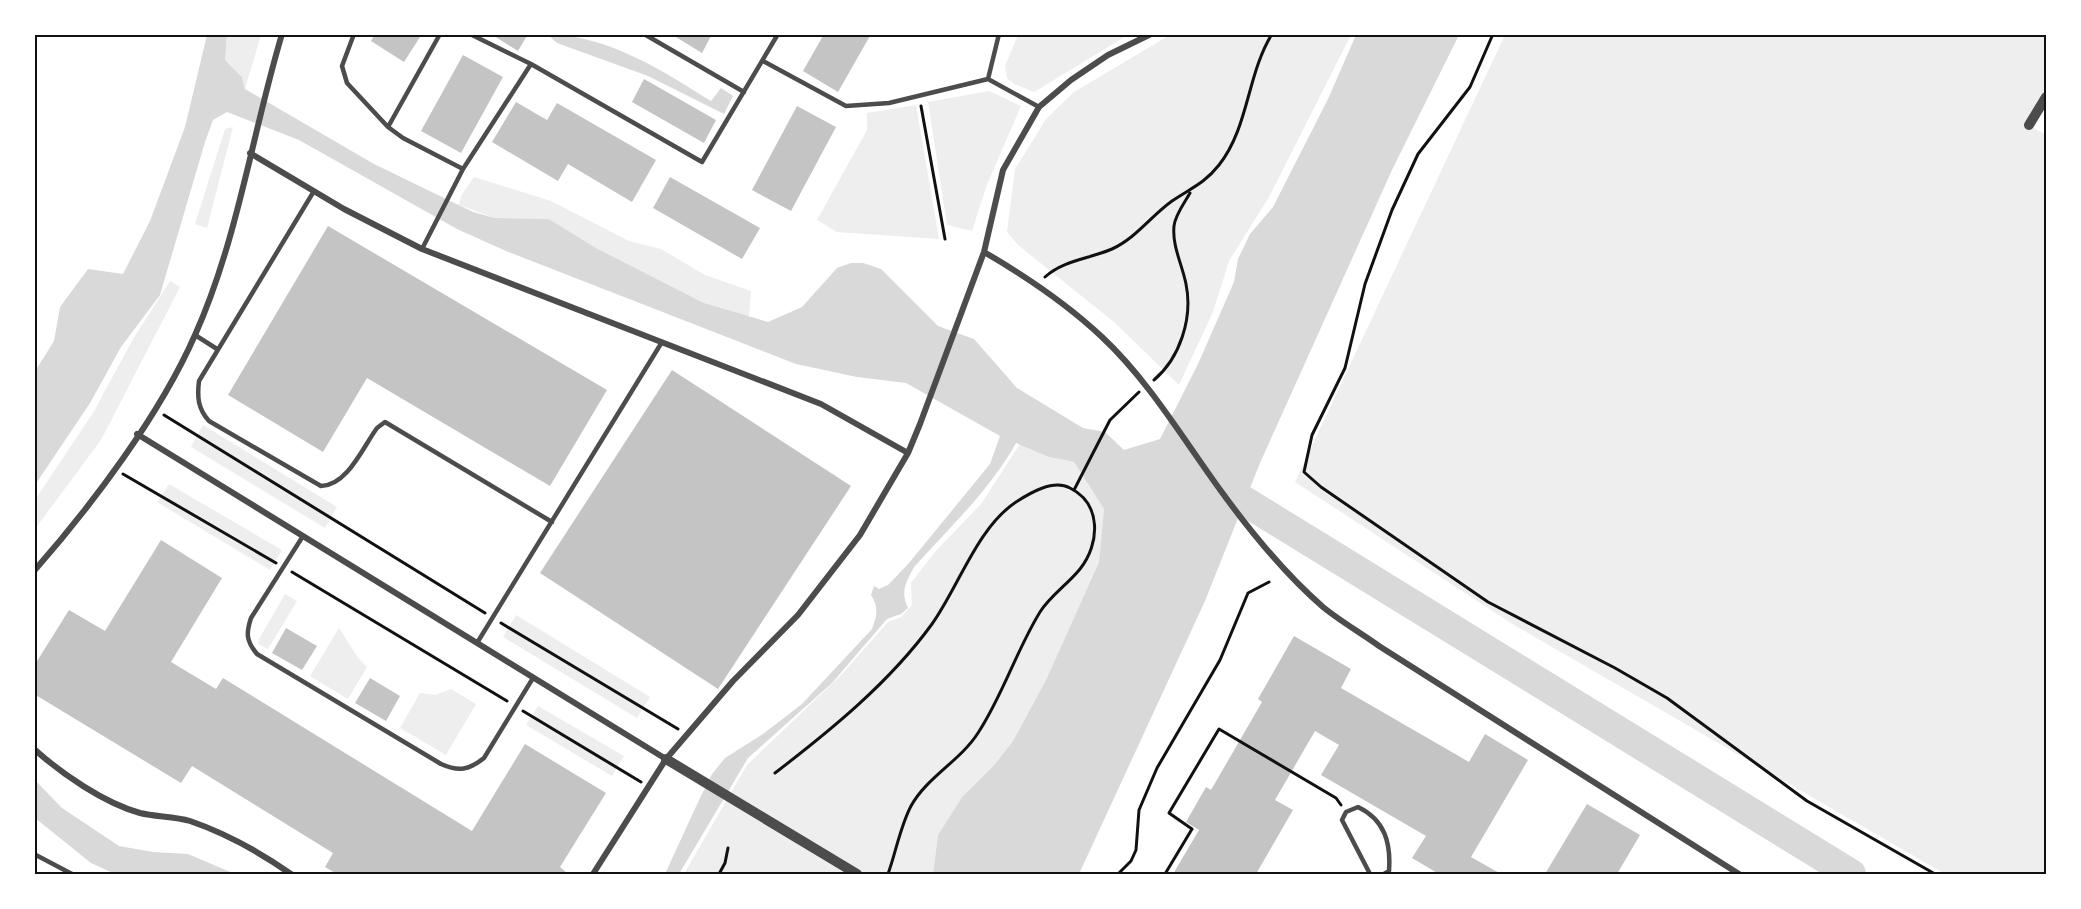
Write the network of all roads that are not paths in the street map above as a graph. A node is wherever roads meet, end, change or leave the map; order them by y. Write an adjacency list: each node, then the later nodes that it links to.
1 (282, 34): 17 (street)
2 (354, 34): 16 (lane)
3 (440, 34): 16 (lane)
4 (470, 34): 10 (lane)
5 (644, 34): 12 (lane)
6 (778, 34): 9 (lane)
7 (999, 34): 11 (lane)
8 (1151, 34): 14 (street)
9 (763, 61): 11 (lane); 12 (lane)
10 (531, 64): 12 (lane); 18 (lane)
11 (988, 79): 14 (lane)
12 (744, 92)
13 (2046, 97): 15 (street)
14 (1039, 106): 21 (street)
15 (2029, 125)
16 (388, 128): 18 (lane)
17 (250, 153): 19 (street); 22 (street)
18 (463, 169): 20 (lane)
19 (314, 191): 20 (street); 24 (lane)
20 (422, 249): 23 (street)
21 (984, 252): 26 (street); 42 (street)
22 (195, 335): 24 (lane); 25 (street)
23 (662, 342): 26 (street); 27 (lane)
24 (218, 349): 27 (lane)
25 (137, 434): 28 (street); 29 (street)
26 (908, 453): 33 (street)
27 (552, 522): 30 (lane)
28 (303, 536): 30 (street); 31 (lane)
29 (34, 571)
30 (477, 644): 31 (street)
31 (533, 678): 33 (street)
32 (34, 749): 37 (street)
33 (666, 759): 38 (street); 39 (street)
34 (34, 854): 36 (lane)
35 (1386, 873): 40 (lane); 41 (lane)
36 (72, 874)
37 (287, 874)
38 (593, 874)
39 (856, 874)
40 (1371, 874)
41 (1394, 874)
42 (1739, 874)

